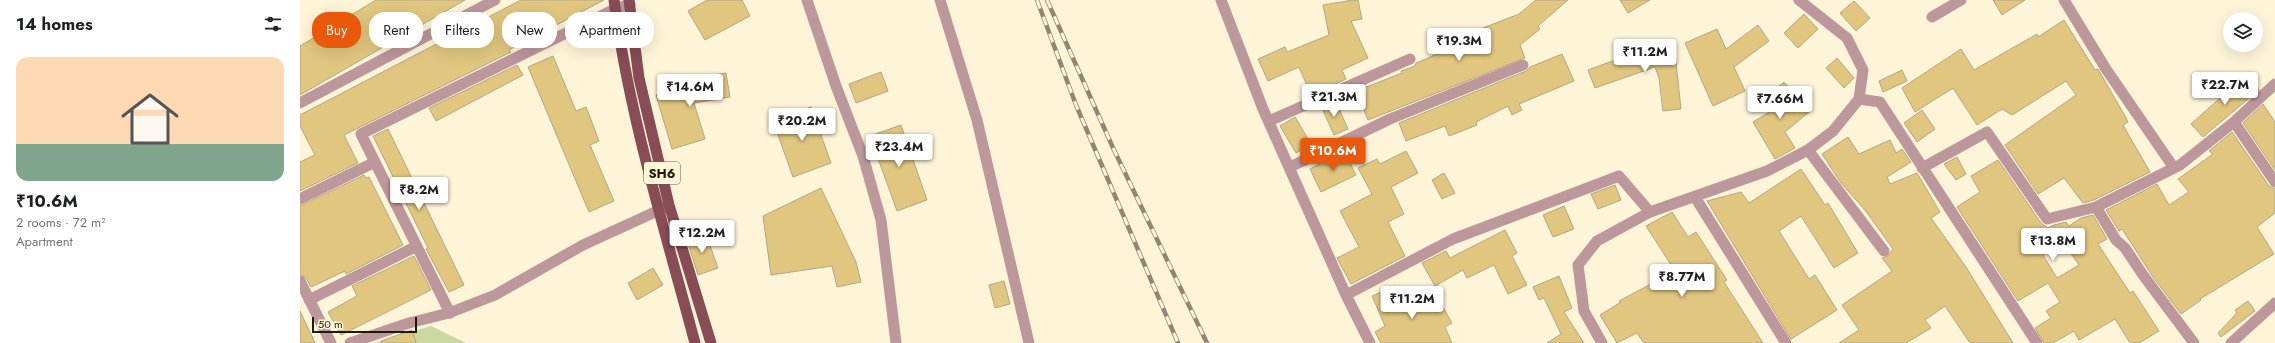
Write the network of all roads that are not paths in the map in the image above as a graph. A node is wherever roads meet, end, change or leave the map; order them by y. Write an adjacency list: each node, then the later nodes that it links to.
1 (495, 0): 15 (street)
2 (807, 0): 40 (street)
3 (940, 0): 41 (street)
4 (1221, 0): 16 (street)
5 (1799, 0): 14 (street)
6 (1961, 0): 10 (street)
7 (2064, 0): 22 (street)
8 (630, 2): 9 (street); 26 (main road, SH6)
9 (615, 4): 19 (street); 26 (main road)
10 (1932, 17)
11 (1410, 59): 16 (street)
12 (1523, 65): 20 (street)
13 (2275, 84): 17 (street)
14 (1859, 99): 18 (street); 21 (street)
15 (300, 103)
16 (1269, 121): 20 (street)
17 (2234, 122): 22 (street); 23 (street)
18 (1808, 150): 24 (street); 30 (street)
19 (375, 162): 25 (street); 29 (street)
20 (1290, 167): 32 (street)
21 (1922, 168): 27 (street); 45 (street)
22 (2174, 168): 27 (street)
23 (2275, 182)
24 (1695, 197): 28 (street); 44 (street)
25 (300, 199)
26 (664, 207): 35 (street); 38 (main road); 39 (main road, SH6)
27 (2096, 207): 46 (street)
28 (1650, 212): 32 (street); 43 (street)
29 (417, 246): 33 (street); 35 (street)
30 (1884, 251)
31 (300, 281): 33 (street)
32 (1346, 295): 42 (street)
33 (309, 300): 36 (street)
34 (2275, 303): 47 (street)
35 (450, 313): 37 (street)
36 (331, 343)
37 (350, 343)
38 (695, 343)
39 (711, 343)
40 (896, 343)
41 (1029, 343)
42 (1370, 343)
43 (1602, 343)
44 (1786, 343)
45 (2037, 343)
46 (2194, 343)
47 (2231, 343)

